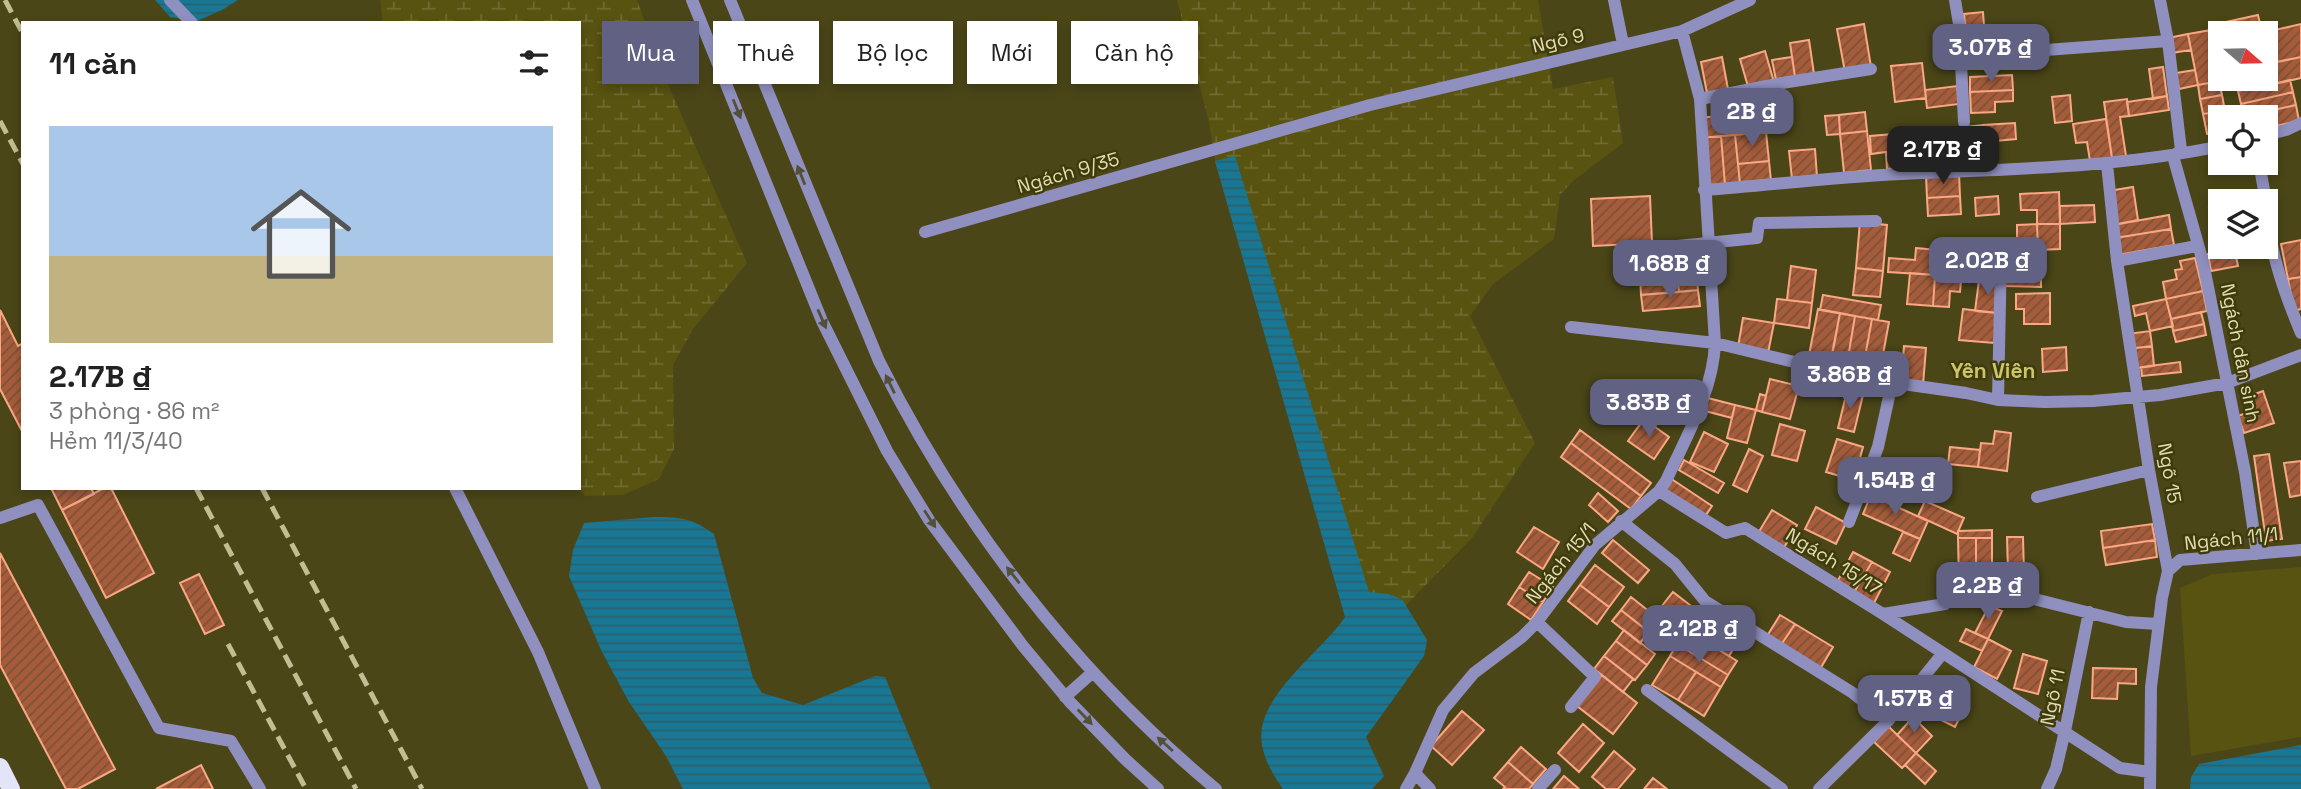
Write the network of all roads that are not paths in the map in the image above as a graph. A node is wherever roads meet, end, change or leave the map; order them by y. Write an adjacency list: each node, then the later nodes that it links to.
1 (170, 0): 8 (street)
2 (692, 0): 56 (street, one-way to 56)
3 (730, 0): 54 (street, one-way to 3)
4 (1614, 0): 11 (street)
5 (1750, 0): 9 (street, Ngõ 9)
6 (1955, 0): 12 (street)
7 (2160, 0): 10 (street, Ngách dân sinh)
8 (190, 21)
9 (1682, 32): 11 (street, Ngõ 9); 14 (street, Ngách 15/1)
10 (2168, 41): 12 (street); 20 (street, Ngách dân sinh)
11 (1623, 44): 18 (street, Ngõ 9)
12 (1960, 45): 15 (street)
13 (1871, 69): 14 (street)
14 (1700, 99): 22 (street, Ngách 15/1)
15 (1964, 122)
16 (2301, 123): 17 (street)
17 (2278, 131)
18 (1221, 148): 24 (street, Ngách 9/35)
19 (2208, 149): 20 (street)
20 (2173, 156): 21 (street); 26 (street, Ngách dân sinh)
21 (2108, 164): 22 (street); 30 (street, Ngõ 15)
22 (1704, 190): 25 (street, Ngách 15/1)
23 (1876, 221): 25 (street)
24 (925, 232)
25 (1708, 244): 27 (street); 33 (street, Ngách 15/1)
26 (2197, 246): 30 (street); 36 (street, Ngách dân sinh)
27 (1628, 251)
28 (2001, 252): 38 (street)
29 (2275, 259): 32 (street)
30 (2117, 261): 37 (street, Ngõ 15)
31 (1572, 327): 33 (street)
32 (2301, 333)
33 (1715, 343): 35 (street); 41 (street, Ngách 15/1)
34 (2301, 355): 36 (street)
35 (1892, 383): 38 (street); 45 (street)
36 (2227, 383): 37 (street); 47 (street, Ngách dân sinh)
37 (2138, 398): 38 (street); 39 (street, Ngõ 15)
38 (1998, 400)
39 (2149, 470): 42 (street); 48 (street, Ngõ 15)
40 (456, 490): 66 (street)
41 (1659, 491): 44 (street, Ngách 15/1); 50 (street, Ngách 15/17)
42 (2037, 497)
43 (0, 518): 65 (street)
44 (1621, 521): 51 (street, Ngách 15/1); 58 (street)
45 (1850, 522)
46 (2301, 550): 47 (street, Ngách 11/1)
47 (2257, 554): 48 (street, Ngách 11/1)
48 (2168, 571): 52 (street, Ngõ 15)
49 (2089, 612): 50 (street, Ngách 15/17); 52 (street, Ngách 15/17); 59 (street, Ngõ 11)
50 (1883, 614): 53 (street)
51 (1537, 622): 57 (street); 63 (street, Ngách 15/1)
52 (2158, 624): 62 (street, Ngõ 15)
53 (1943, 653): 58 (street); 59 (street)
54 (1093, 672): 56 (street); 68 (street, one-way to 54)
55 (1647, 690): 72 (street)
56 (1065, 696): 67 (street, one-way to 67)
57 (1571, 707)
58 (1888, 721): 73 (street)
59 (2065, 731): 62 (street); 74 (street, Ngõ 11)
60 (0, 767): 64 (main road)
61 (1555, 770): 71 (street)
62 (2150, 772): 75 (street, Ngõ 15)
63 (1415, 773): 69 (street, Ngách 15/1); 70 (street)
64 (11, 789)
65 (260, 789)
66 (595, 789)
67 (1158, 789)
68 (1216, 789)
69 (1406, 789)
70 (1430, 789)
71 (1538, 789)
72 (1782, 789)
73 (1819, 789)
74 (2047, 789)
75 (2150, 789)

